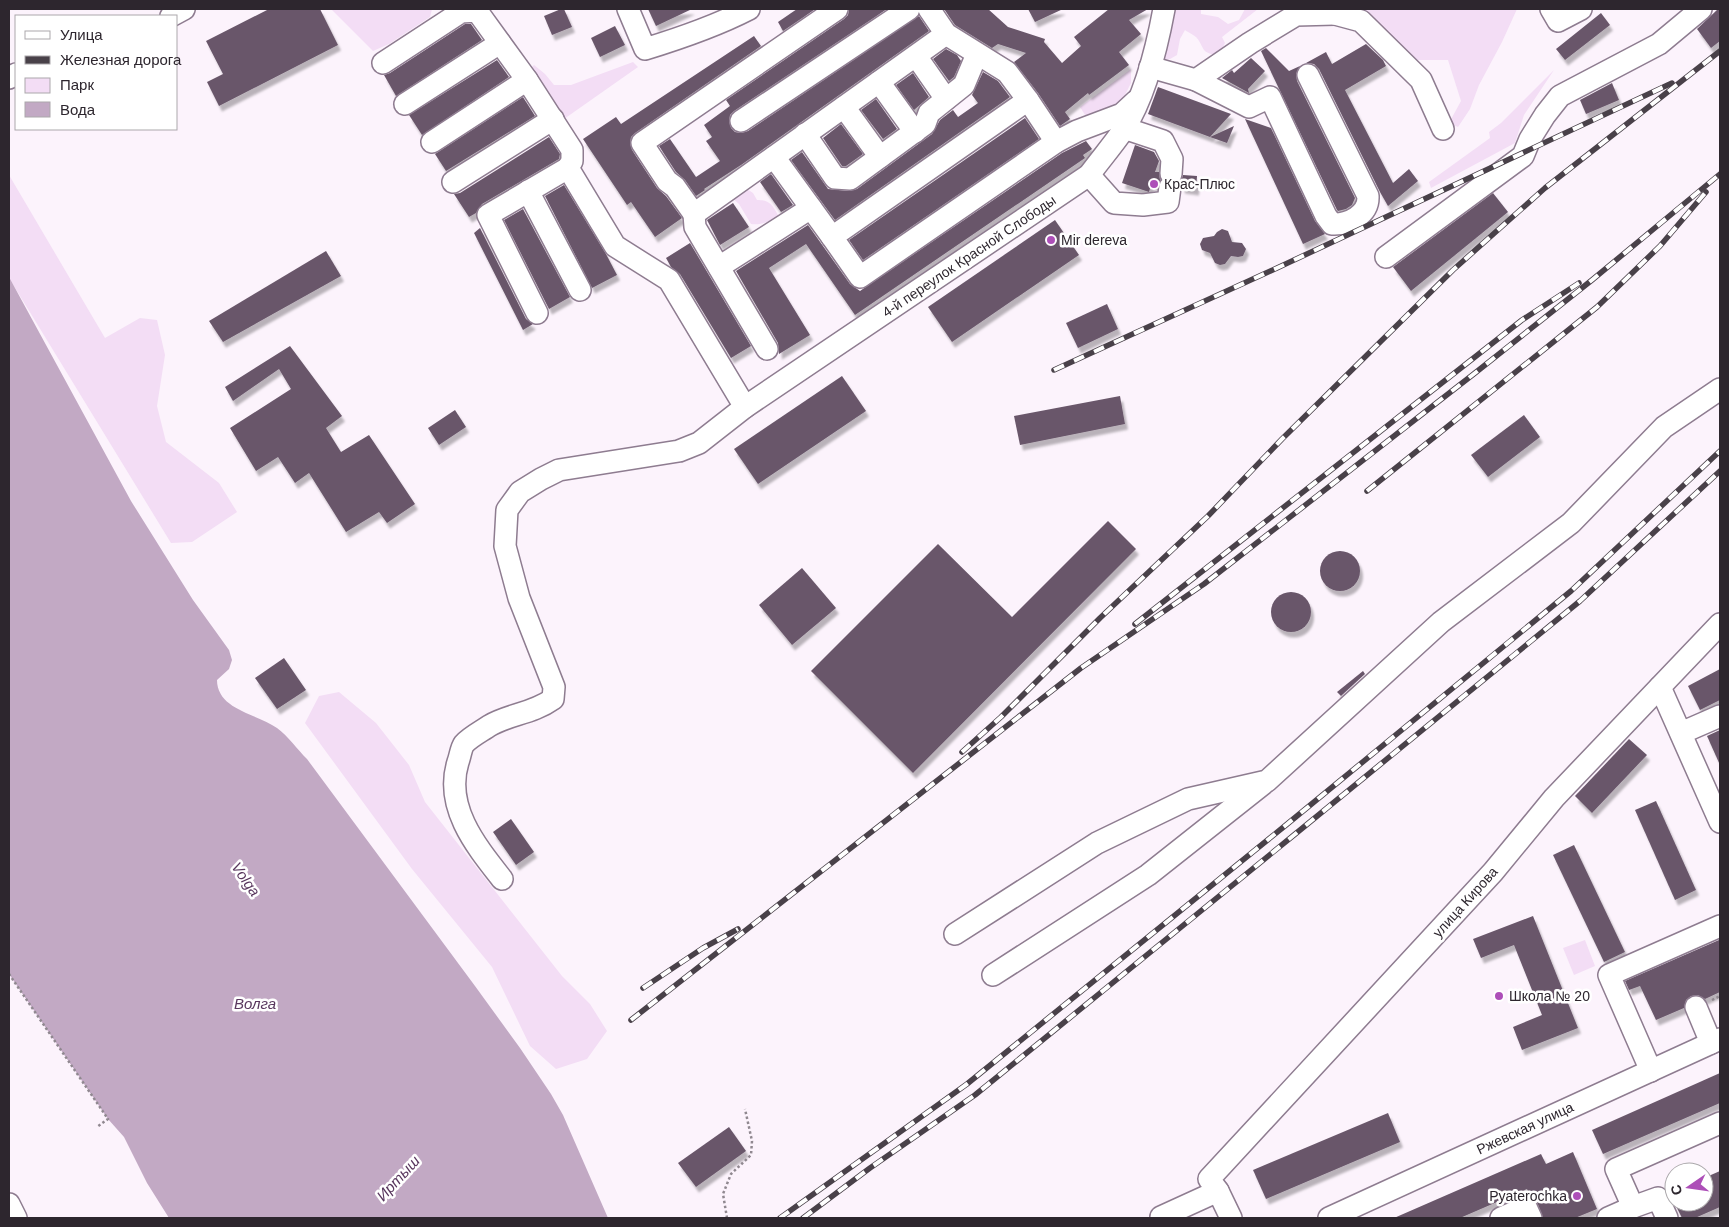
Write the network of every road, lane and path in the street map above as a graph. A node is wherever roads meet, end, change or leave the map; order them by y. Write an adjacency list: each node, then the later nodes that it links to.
1 (628, 9): 2 (street)
2 (749, 9)
3 (837, 9): 41 (street)
4 (909, 9): 27 (street)
5 (929, 9): 11 (street)
6 (1164, 9): 16 (street, 4-й переулок Красной Слободы)
7 (1550, 9): 8 (street)
8 (1581, 9)
9 (1700, 9): 43 (street)
10 (1338, 12): 19 (street); 29 (street)
11 (946, 34): 13 (street); 14 (street)
12 (500, 44): 15 (street); 18 (street); 24 (street)
13 (978, 54): 21 (street); 23 (street)
14 (916, 56): 20 (street); 21 (street)
15 (382, 63)
16 (1150, 67): 19 (street); 22 (street, 4-й переулок Красной Слободы)
17 (1308, 75): 19 (street)
18 (527, 80): 26 (street); 32 (street)
19 (1196, 80)
20 (879, 82): 25 (street); 30 (street)
21 (946, 99): 30 (street)
22 (1139, 99): 28 (street, 4-й переулок Красной Слободы); 33 (street)
23 (1028, 100): 33 (street); 42 (street)
24 (405, 104)
25 (844, 107): 31 (street); 35 (street)
26 (553, 119): 36 (street); 38 (street)
27 (741, 121)
28 (1124, 128): 37 (street, 4-й переулок Красной Слободы); 37 (street)
29 (1443, 129)
30 (915, 132): 35 (street)
31 (805, 134): 34 (street); 35 (street)
32 (432, 142)
33 (1056, 142): 42 (street)
34 (774, 157): 40 (street); 41 (street)
35 (880, 157)
36 (568, 168): 39 (street); 49 (street)
37 (1089, 175): 49 (street, 4-й переулок Красной Слободы)
38 (453, 182)
39 (528, 191): 45 (street); 46 (street)
40 (811, 208): 42 (street); 44 (street)
41 (694, 214): 44 (street)
42 (832, 236)
43 (1386, 257)
44 (719, 267): 47 (street)
45 (580, 290)
46 (537, 313)
47 (768, 349)
48 (1720, 389): 54 (street)
49 (745, 407): 56 (street, 4-й переулок Красной Слободы)
50 (1720, 624): 51 (street, улица Кирова)
51 (1660, 687): 53 (street); 67 (street, улица Кирова)
52 (1720, 716): 53 (street)
53 (1681, 733): 55 (street)
54 (1267, 781): 58 (street); 60 (street)
55 (1720, 822)
56 (502, 879)
57 (1720, 926): 63 (street)
58 (956, 934)
59 (9, 974): 66 (path)
60 (993, 975)
61 (1696, 1007): 62 (street)
62 (1716, 1041): 63 (street, Ржевская улица)
63 (1651, 1070): 70 (street, Ржевская улица)
64 (745, 1109): 72 (path)
65 (1720, 1123): 69 (street)
66 (98, 1127)
67 (1214, 1185): 73 (street); 74 (street)
68 (9, 1204): 71 (street)
69 (1632, 1207): 78 (street); 79 (street)
70 (1355, 1213): 75 (street, Ржевская улица)
71 (16, 1218)
72 (727, 1218)
73 (1162, 1218)
74 (1231, 1218)
75 (1329, 1218)
76 (1501, 1218): 77 (street)
77 (1531, 1218)
78 (1608, 1218)
79 (1667, 1218)

